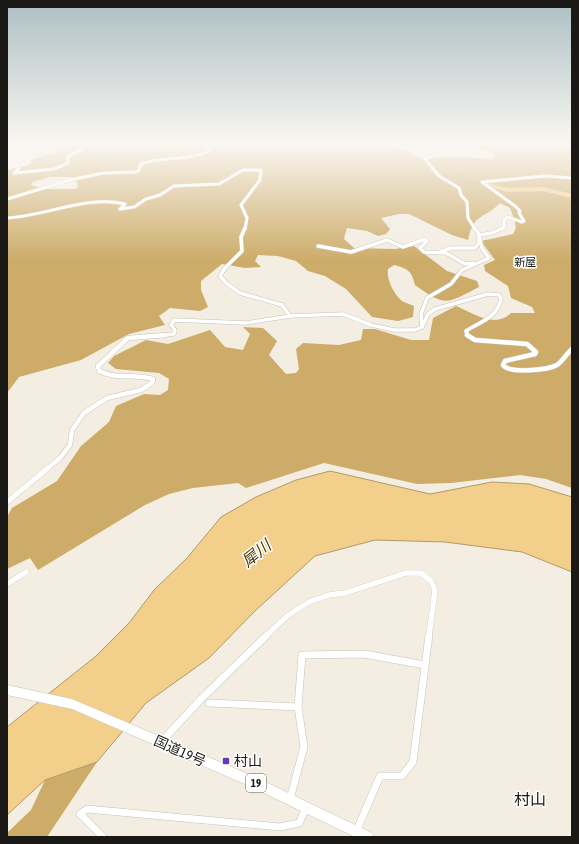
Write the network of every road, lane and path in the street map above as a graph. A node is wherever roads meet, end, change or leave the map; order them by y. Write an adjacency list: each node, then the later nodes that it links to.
1 (62, 182): 6 (street)
2 (222, 182): 7 (street)
3 (258, 182): 12 (street)
4 (447, 182): 8 (street)
5 (482, 182): 8 (street)
6 (7, 199)
7 (7, 218)
8 (480, 235): 10 (street); 11 (street)
9 (318, 246): 10 (street)
10 (440, 252): 11 (street)
11 (479, 263): 13 (street)
12 (290, 316): 13 (street); 15 (street)
13 (422, 327): 14 (street)
14 (572, 350)
15 (7, 502)
16 (26, 572): 17 (street)
17 (7, 584)
18 (424, 664): 21 (street); 22 (street); 25 (street)
19 (7, 690): 22 (highway, 国道19号 / 19)
20 (209, 703): 21 (street)
21 (298, 707): 23 (street)
22 (157, 741): 23 (highway, 国道19号 / 19)
23 (290, 799): 24 (highway, 国道19号 / 19)
24 (306, 807): 25 (highway, 国道19号 / 19); 26 (street)
25 (356, 832): 27 (highway, 国道19号 / 19)
26 (103, 837)
27 (368, 837)

